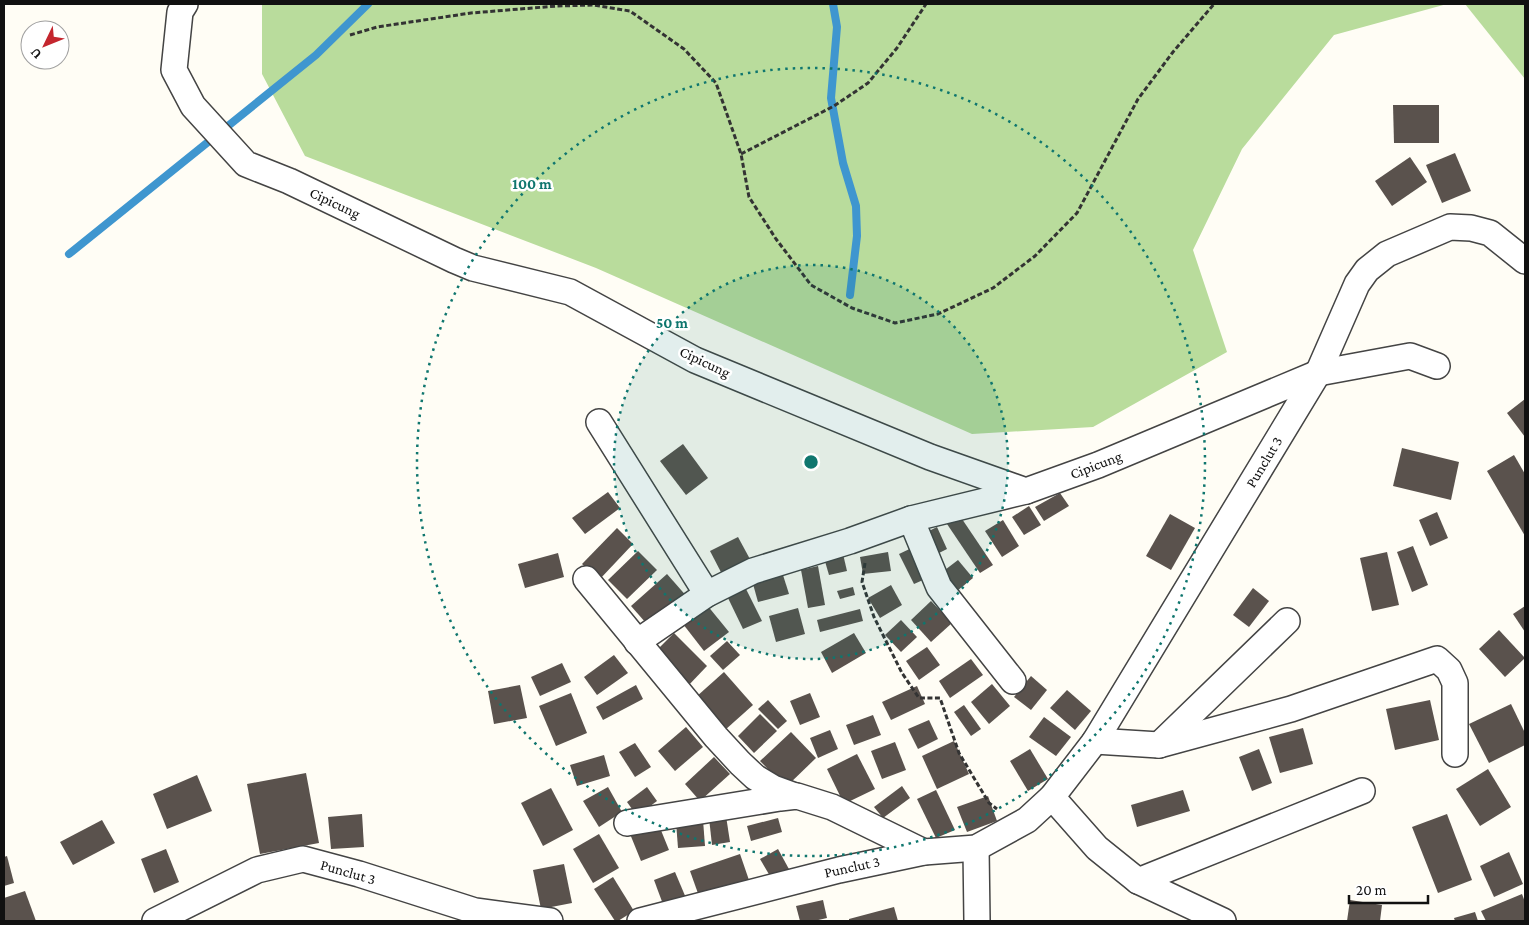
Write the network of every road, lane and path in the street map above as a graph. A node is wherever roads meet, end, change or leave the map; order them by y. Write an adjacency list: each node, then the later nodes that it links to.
1 (185, 4): 10 (street, Cipicung)
2 (926, 4): 5 (path)
3 (1214, 4): 5 (path)
4 (350, 34): 5 (path)
5 (741, 154)
6 (1525, 260): 8 (street, Punclut 3)
7 (1437, 366): 8 (street, Cipicung)
8 (1318, 374): 10 (street, Cipicung); 18 (street, Punclut 3)
9 (599, 422): 14 (street)
10 (1026, 490): 11 (street)
11 (911, 519): 14 (street); 17 (street)
12 (586, 579): 16 (street)
13 (862, 582): 25 (path)
14 (706, 594): 16 (street)
15 (1286, 621): 19 (street)
16 (637, 642): 22 (street)
17 (1014, 681)
18 (1095, 741): 19 (street); 23 (street, Punclut 3)
19 (1159, 745): 20 (street)
20 (1455, 754)
21 (1362, 791): 28 (street)
22 (797, 796): 24 (street); 27 (street)
23 (1052, 797): 25 (street, Punclut 3); 28 (street)
24 (627, 823)
25 (1020, 825): 26 (street, Punclut 3)
26 (976, 848): 27 (street, Punclut 3); 33 (street)
27 (924, 852): 29 (street, Punclut 3)
28 (1138, 881): 34 (street)
29 (682, 916): 32 (street, Punclut 3)
30 (155, 921): 31 (street, Punclut 3)
31 (550, 921)
32 (640, 921)
33 (977, 921)
34 (1223, 921)

